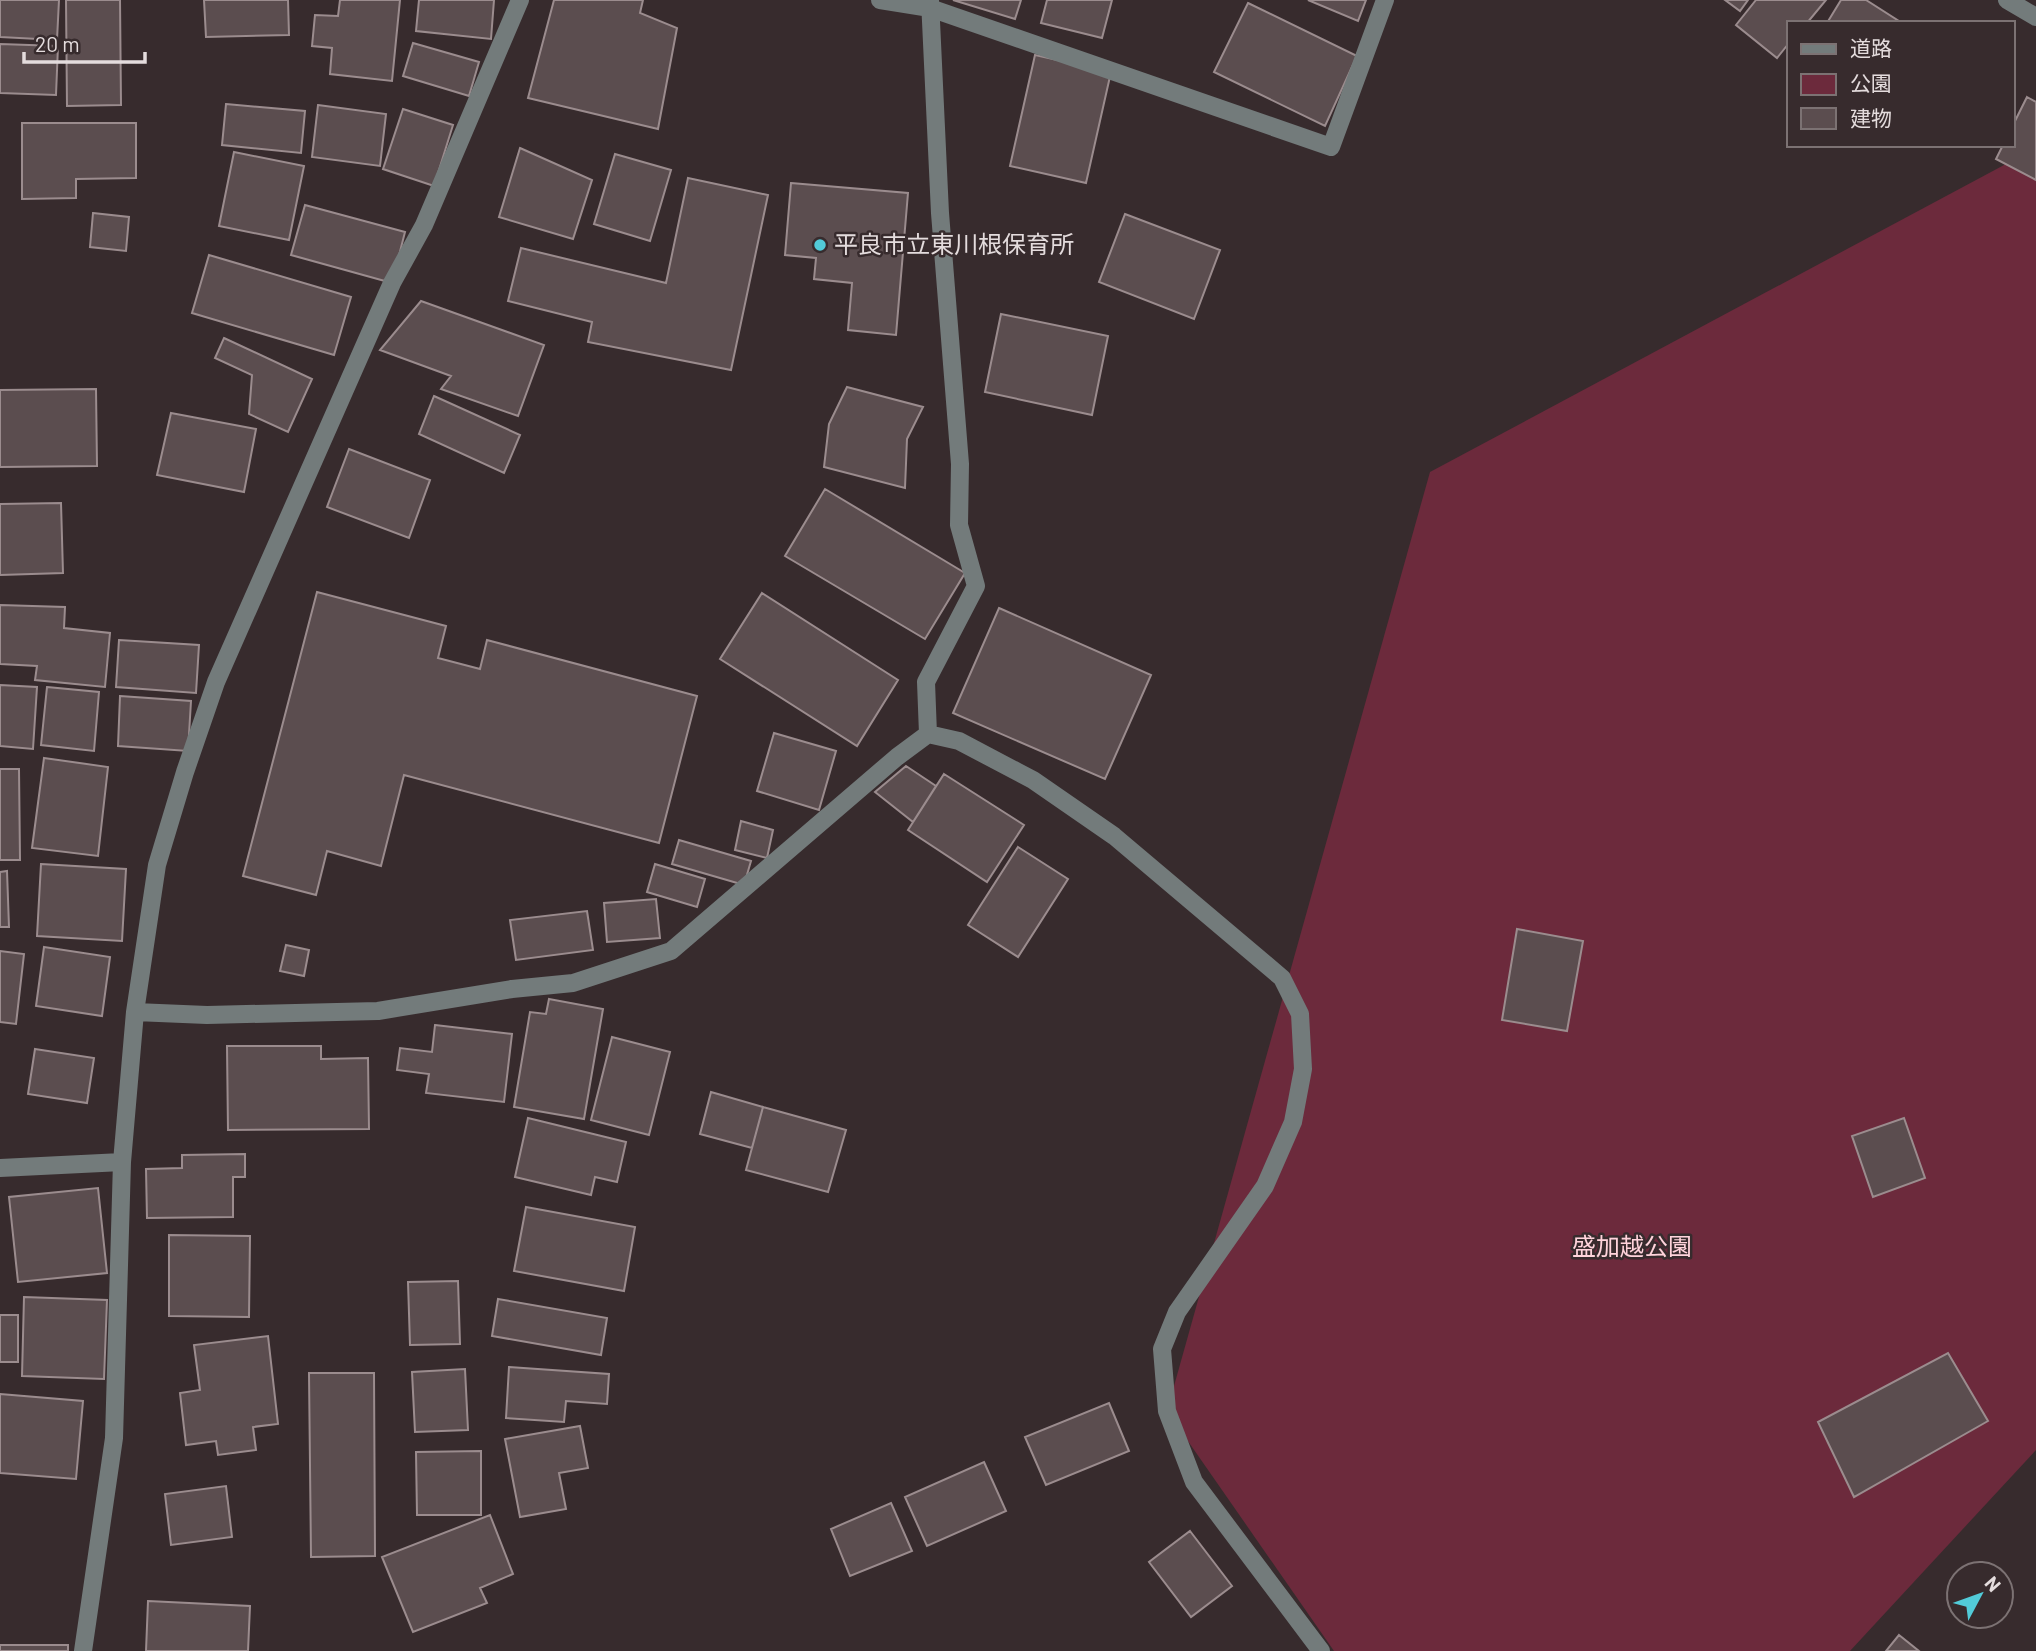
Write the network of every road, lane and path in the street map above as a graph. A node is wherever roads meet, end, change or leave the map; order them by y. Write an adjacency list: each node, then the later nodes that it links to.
1 (520, 0): 8 (street)
2 (880, 0): 5 (street)
3 (1385, 0): 5 (street)
4 (2007, 0): 6 (street)
5 (930, 4): 7 (street)
6 (2036, 17)
7 (928, 734): 8 (street); 12 (street)
8 (135, 1012): 9 (street)
9 (122, 1162): 10 (street); 11 (street)
10 (0, 1168)
11 (83, 1651)
12 (1321, 1651)

